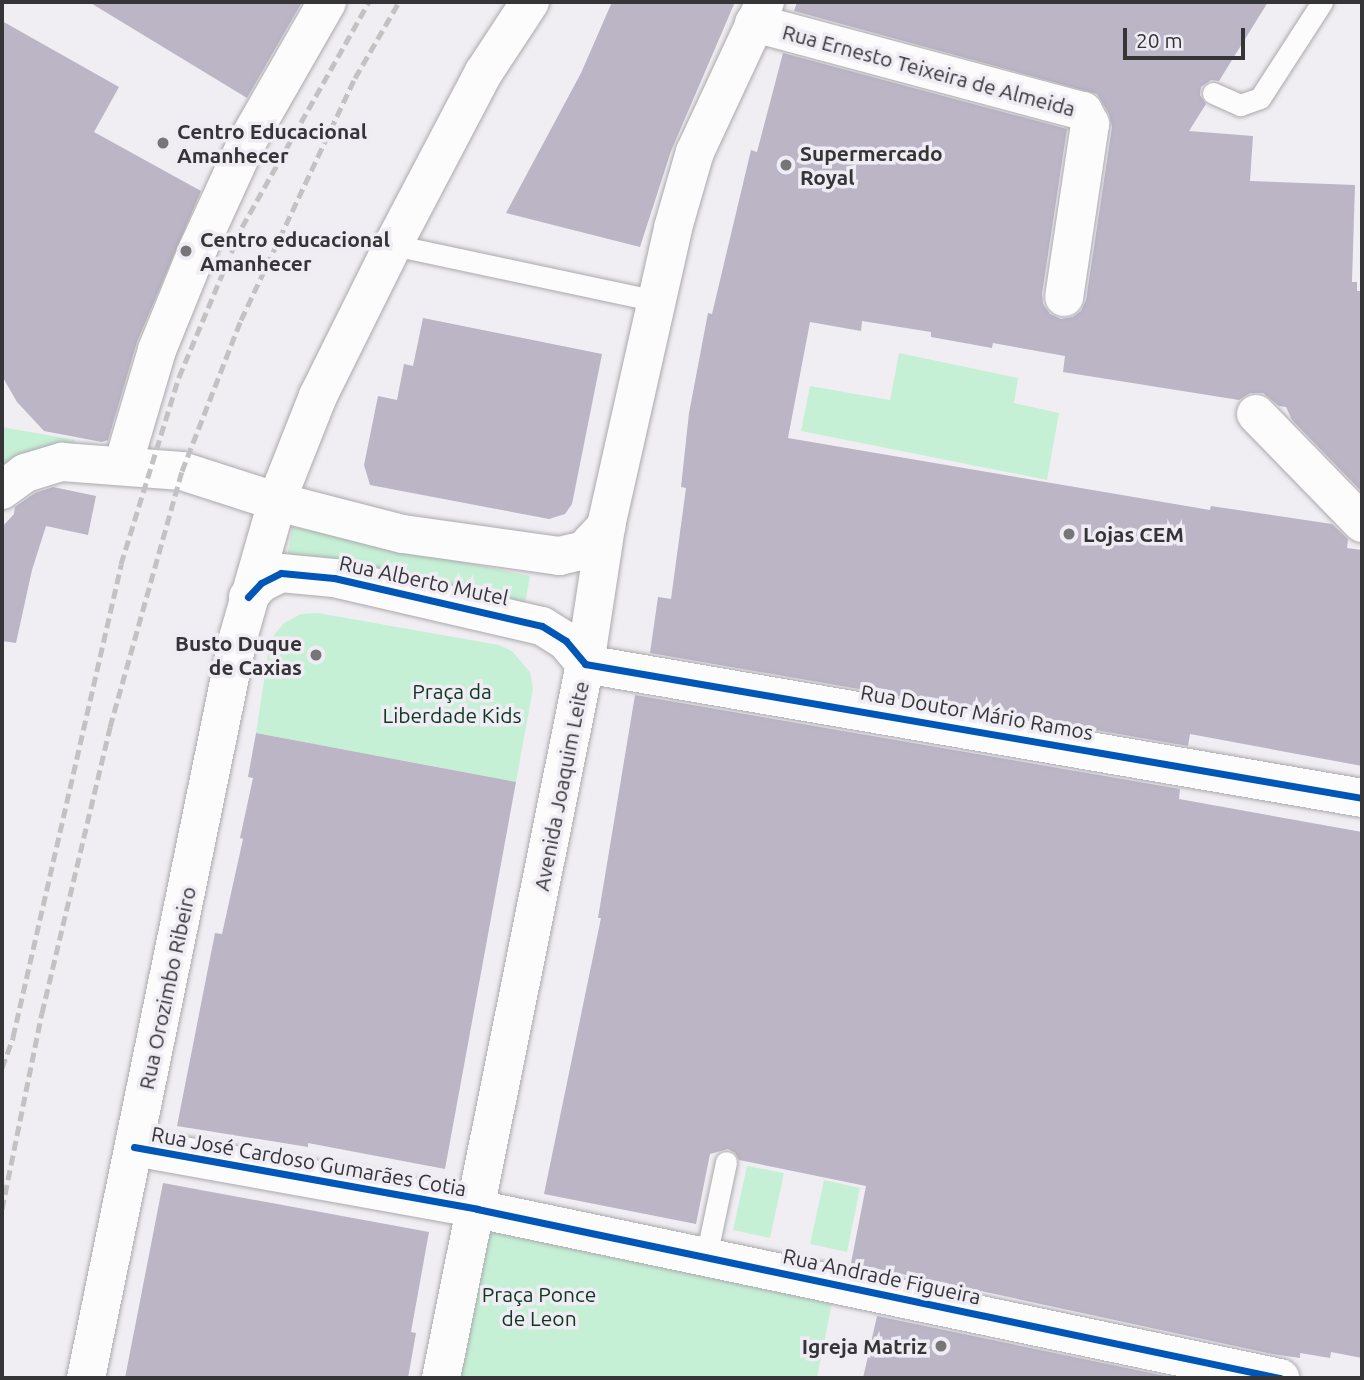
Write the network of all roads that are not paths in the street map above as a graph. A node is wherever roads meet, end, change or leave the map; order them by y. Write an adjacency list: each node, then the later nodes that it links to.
1 (327, 2): 10 (street)
2 (530, 2): 6 (street, Rua Orozimbo Ribeiro)
3 (1322, 2): 5 (lane)
4 (759, 12): 7 (street, Rua Ernesto Teixeira de Almeida); 8 (street, Avenida Joaquim Leite)
5 (1213, 93)
6 (393, 245): 8 (lane); 12 (street, Rua Orozimbo Ribeiro)
7 (1064, 297)
8 (657, 301): 14 (street, Avenida Joaquim Leite)
9 (1256, 414): 13 (street)
10 (123, 465): 11 (street, Rua Alberto Mutel); 12 (street, Rua Alberto Mutel)
11 (2, 490)
12 (278, 502): 14 (street, Rua Alberto Mutel); 15 (street, Rua Orozimbo Ribeiro)
13 (1362, 523)
14 (606, 526): 16 (street, Avenida Joaquim Leite)
15 (248, 597): 16 (street, Rua Alberto Mutel); 18 (street, Rua Orozimbo Ribeiro)
16 (585, 664): 17 (street, Rua Doutor Mário Ramos); 20 (street, Avenida Joaquim Leite)
17 (1362, 798)
18 (134, 1147): 20 (street, Rua José Cardoso Gumarães Cotia); 22 (street, Rua Orozimbo Ribeiro)
19 (726, 1162): 21 (lane)
20 (477, 1209): 21 (street, Rua Andrade Figueira); 23 (street, Avenida Joaquim Leite)
21 (706, 1257): 24 (street, Rua Andrade Figueira)
22 (86, 1378)
23 (441, 1378)
24 (1280, 1378)

